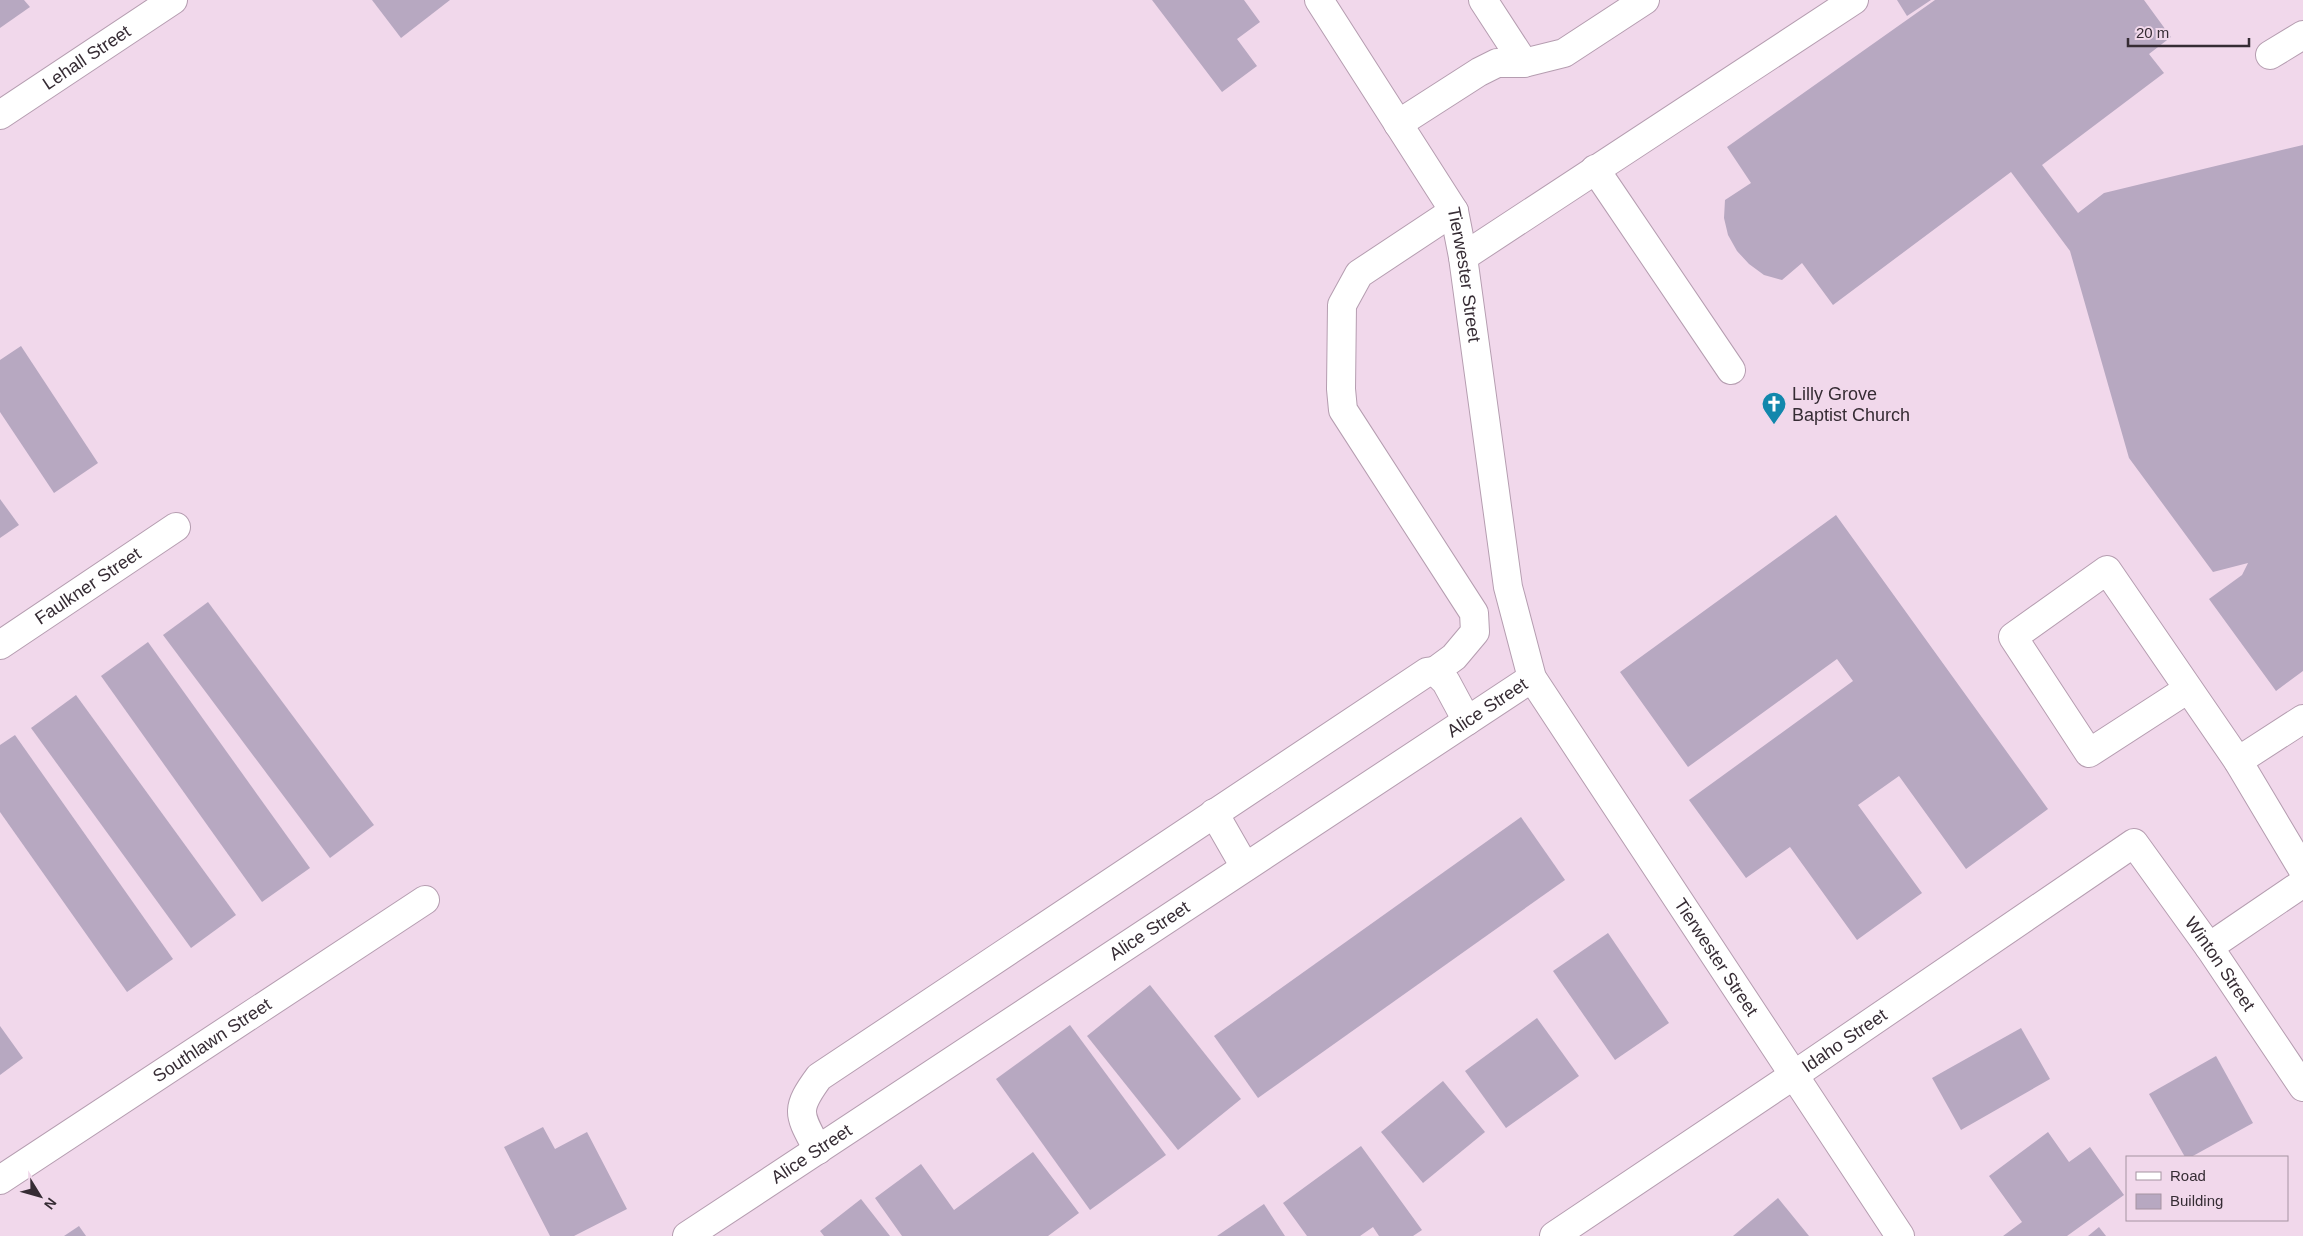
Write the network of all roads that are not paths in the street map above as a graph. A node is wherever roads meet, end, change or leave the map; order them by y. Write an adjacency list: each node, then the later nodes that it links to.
1 (173, 0): 9 (street, Lehall Street)
2 (1319, 0): 10 (street, Tierwester Street)
3 (1483, 0): 8 (street)
4 (1645, 0): 8 (street)
5 (1854, 0): 11 (street)
6 (2303, 35): 7 (street)
7 (2270, 56)
8 (1524, 63): 10 (street)
9 (0, 115)
10 (1398, 124): 12 (street, Tierwester Street)
11 (1595, 169): 13 (street); 14 (street)
12 (1454, 210): 13 (street, Tierwester Street); 18 (street)
13 (1463, 257): 16 (street, Tierwester Street)
14 (1731, 370)
15 (176, 527): 17 (street, Faulkner Street)
16 (1508, 586): 19 (street, Alice Street)
17 (0, 645)
18 (1435, 671): 22 (street); 24 (street)
19 (1532, 678): 22 (street, Alice Street); 31 (street, Tierwester Street)
20 (2188, 689): 20 (street); 23 (street)
21 (2303, 719): 23 (street)
22 (1467, 721): 26 (street, Alice Street)
23 (2238, 761): 27 (street)
24 (1214, 813): 26 (street); 33 (street)
25 (2134, 843): 30 (street, Winton Street); 31 (street, Idaho Street)
26 (1245, 868): 33 (street, Alice Street)
27 (2303, 870)
28 (2303, 883): 30 (street)
29 (425, 900): 34 (street, Southlawn Street)
30 (2209, 947): 32 (street, Winton Street)
31 (1794, 1075): 36 (street, Idaho Street); 37 (street, Tierwester Street)
32 (2303, 1087)
33 (818, 1150): 35 (street, Alice Street)
34 (0, 1180)
35 (687, 1236)
36 (1554, 1236)
37 (1900, 1236)

